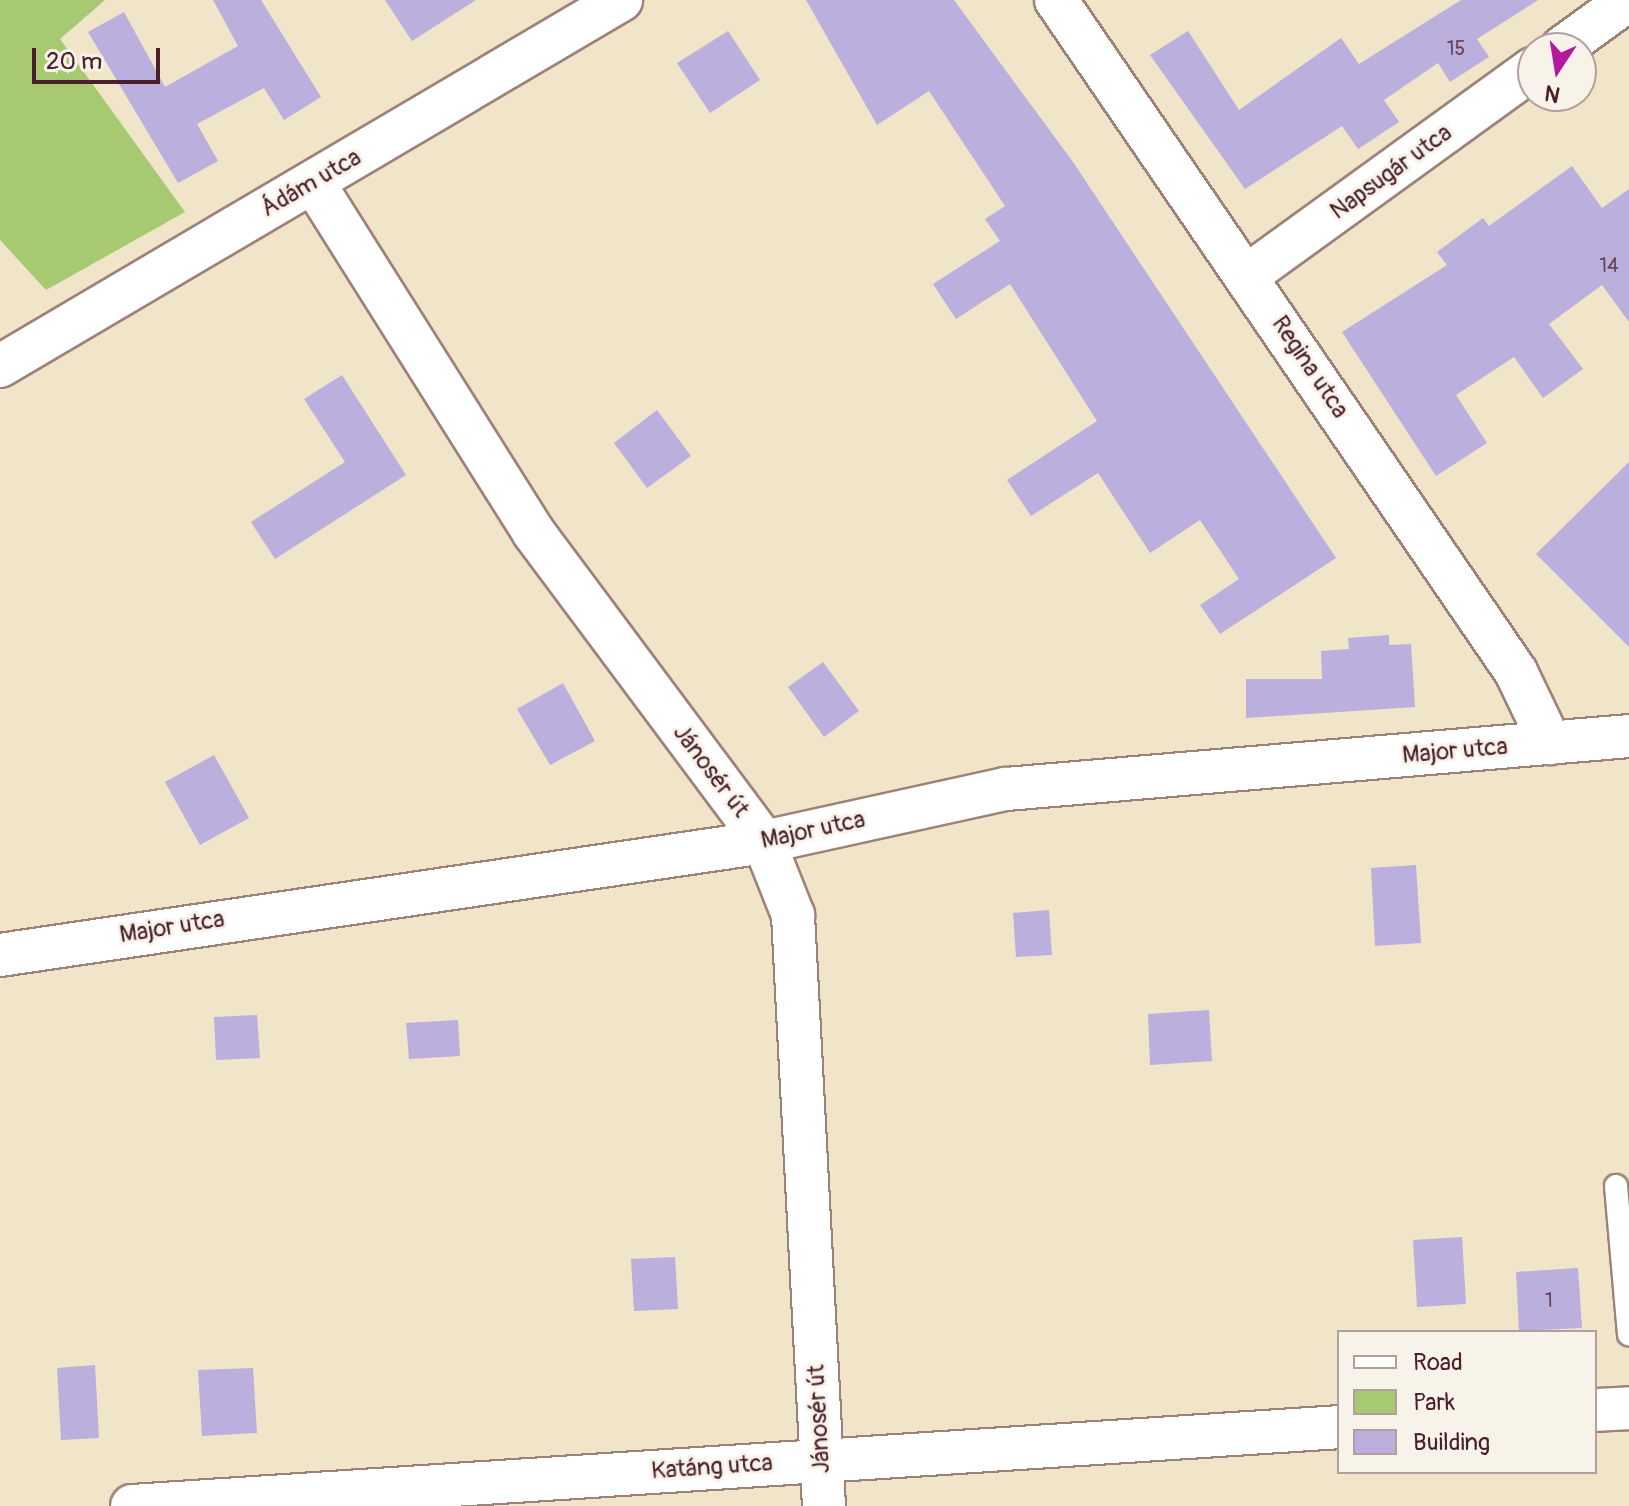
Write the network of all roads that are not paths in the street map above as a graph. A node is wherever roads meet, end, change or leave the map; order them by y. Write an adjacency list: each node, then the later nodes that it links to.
1 (621, 0): 6 (street, Ádám utca)
2 (1056, 0): 7 (street, Regina utca)
3 (1628, 0): 4 (street)
4 (1584, 32)
5 (1517, 81): 7 (street, Napsugár utca)
6 (313, 182): 8 (street, Ádám utca); 11 (street, Jánosér út)
7 (1248, 275): 10 (street, Regina utca)
8 (0, 366)
9 (1629, 736): 10 (street, Major utca)
10 (1550, 743): 11 (street, Major utca)
11 (764, 842): 12 (street, Major utca); 18 (street, Jánosér út)
12 (0, 955)
13 (1616, 1186): 14 (lane)
14 (1629, 1334)
15 (1629, 1408): 16 (street)
16 (1597, 1410)
17 (1337, 1427): 18 (street, Katáng utca)
18 (821, 1460): 19 (street, Katáng utca); 20 (street, Jánosér út)
19 (132, 1506)
20 (824, 1506)

